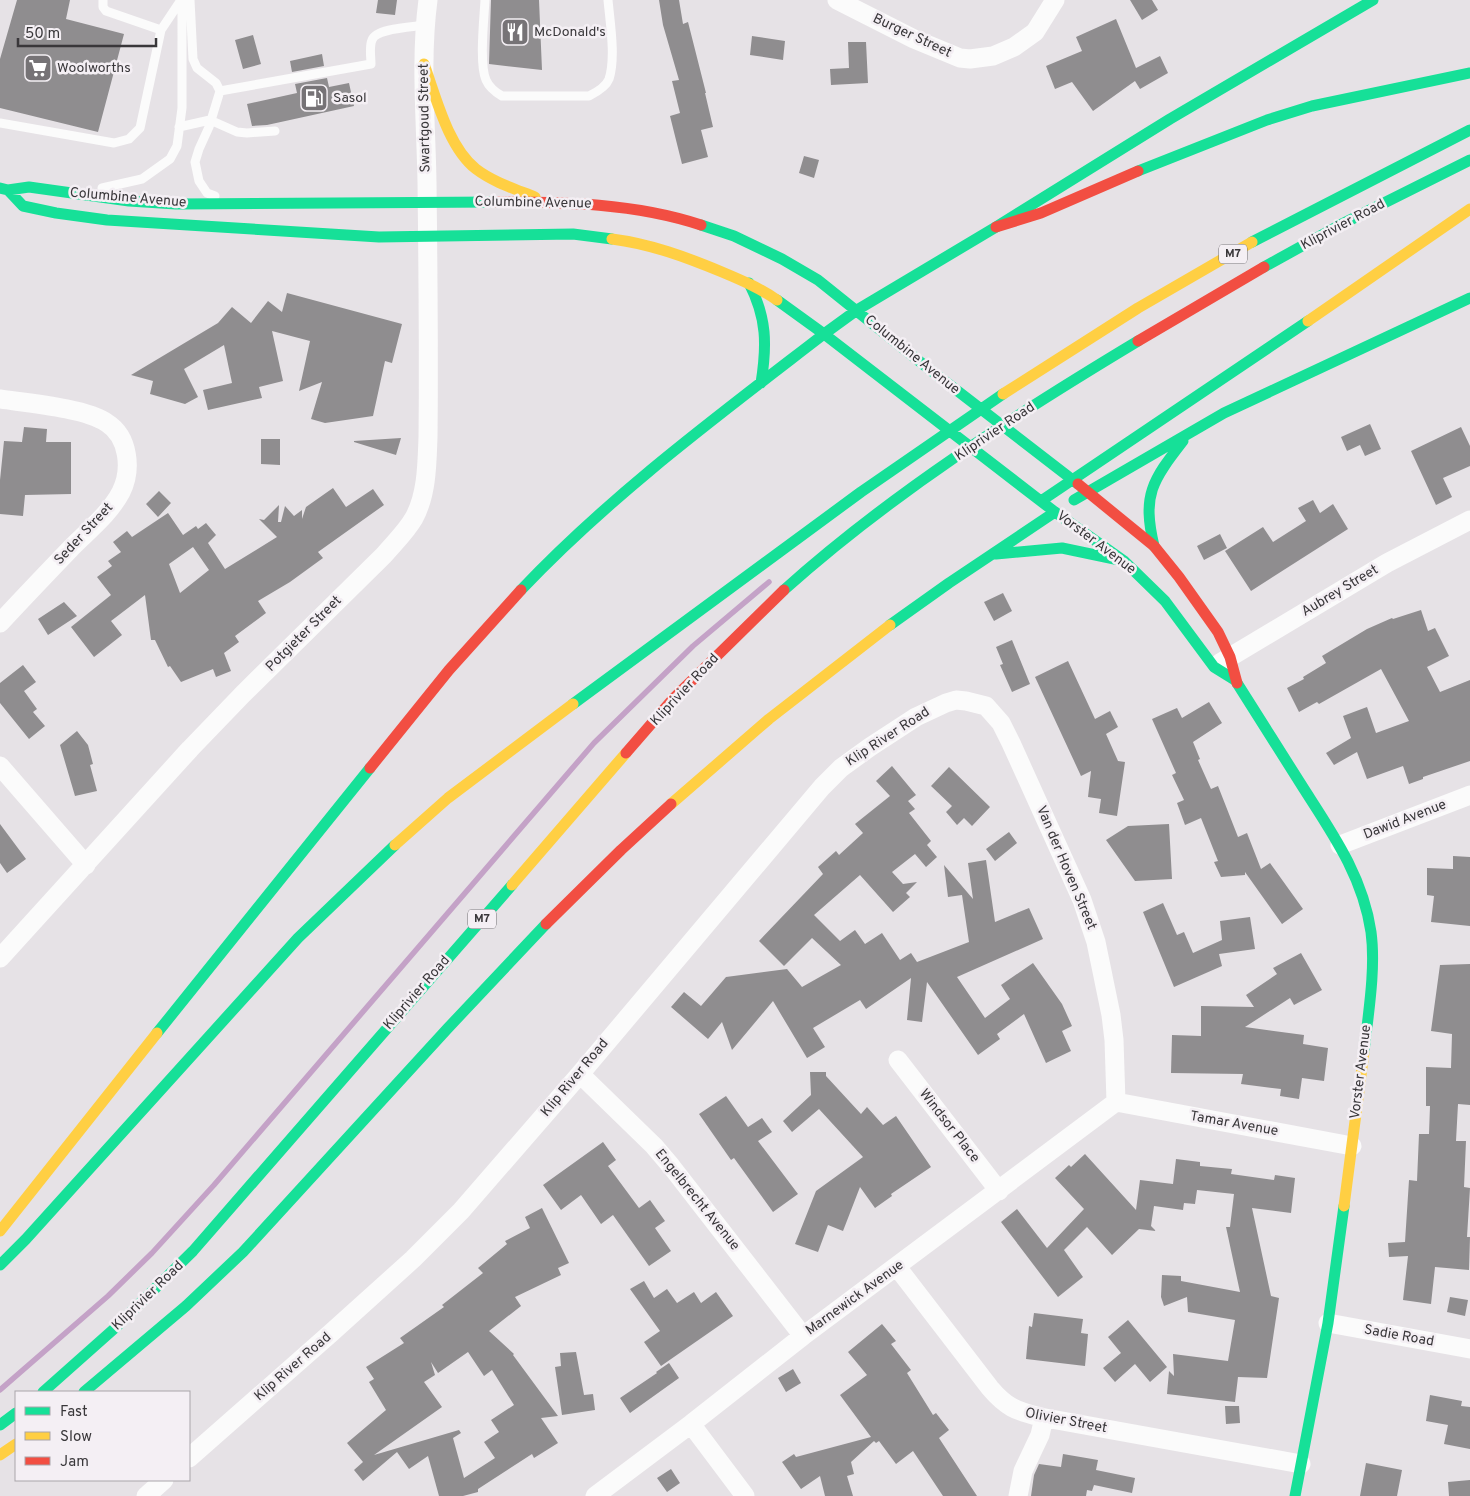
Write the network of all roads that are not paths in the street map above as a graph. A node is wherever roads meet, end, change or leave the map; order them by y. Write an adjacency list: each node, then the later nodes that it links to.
1 (103, 0): 11 (lane)
2 (182, 0): 11 (lane); 17 (lane)
3 (190, 0): 14 (lane)
4 (428, 0): 10 (street, Swartgoud Street)
5 (485, 0): 6 (lane)
6 (608, 0)
7 (837, 0): 8 (street, Burger Street)
8 (1055, 0)
9 (1373, 0): 27 (main road)
10 (425, 25): 12 (street, Swartgoud Street); 14 (lane)
11 (161, 30): 16 (lane)
12 (424, 64): 23 (street, Swartgoud Street); 24 (main road)
13 (1470, 73): 27 (main road)
14 (220, 91): 15 (lane)
15 (210, 120): 17 (lane); 19 (lane); 25 (lane)
16 (0, 123)
17 (179, 127): 22 (lane)
18 (1470, 130): 62 (main road, Kliprivier Road / M7)
19 (275, 131)
20 (1470, 160): 67 (main road, Kliprivier Road / M7)
21 (4, 189): 22 (main road, Columbine Avenue); 28 (main road, Columbine Avenue)
22 (77, 194): 25 (main road, Columbine Avenue)
23 (427, 202): 24 (main road, Columbine Avenue); 25 (main road, Columbine Avenue); 28 (street, Swartgoud Street)
24 (547, 202): 31 (main road, Columbine Avenue)
25 (236, 205)
26 (1470, 210): 38 (main road)
27 (996, 227): 31 (main road)
28 (428, 236): 29 (main road, Columbine Avenue); 54 (street, Potgieter Street)
29 (749, 283): 32 (main road, Columbine Avenue); 33 (main road)
30 (1470, 298): 37 (main road)
31 (856, 310): 32 (main road); 35 (main road, Columbine Avenue)
32 (824, 334): 33 (main road); 36 (main road, Columbine Avenue)
33 (761, 383): 61 (main road)
34 (0, 399): 46 (street, Seder Street)
35 (995, 421): 38 (main road, Vorster Avenue)
36 (941, 424): 40 (main road, Vorster Avenue)
37 (1189, 433): 39 (main road); 43 (main road)
38 (1072, 479): 39 (main road, Vorster Avenue); 40 (main road)
39 (1088, 492): 41 (main road); 43 (main road, Vorster Avenue)
40 (1041, 501): 41 (main road, Vorster Avenue)
41 (1055, 512): 44 (main road); 45 (main road, Vorster Avenue)
42 (1470, 520): 47 (street, Aubrey Street)
43 (1154, 546): 47 (main road, Vorster Avenue)
44 (990, 555): 45 (main road); 68 (main road)
45 (1124, 561): 48 (main road, Vorster Avenue)
46 (0, 623)
47 (1230, 657): 48 (street, Aubrey Street); 49 (main road, Vorster Avenue)
48 (1214, 667): 49 (main road, Vorster Avenue)
49 (1235, 680): 53 (main road, Vorster Avenue)
50 (956, 700): 57 (street, Klip River Road); 58 (street, Van der Hoven Street)
51 (0, 766): 54 (street)
52 (1470, 794): 53 (street, Dawid Avenue)
53 (1340, 845): 59 (main road, Vorster Avenue)
54 (86, 865): 55 (street, Potgieter Street)
55 (0, 958)
56 (898, 1060): 60 (street, Windsor Place)
57 (580, 1074): 65 (street, Engelbrecht Avenue); 75 (street, Klip River Road)
58 (1116, 1102): 59 (street, Tamar Avenue); 60 (street, Marnewick Avenue)
59 (1352, 1146): 64 (main road, Vorster Avenue)
60 (999, 1191): 63 (street, Marnewick Avenue)
61 (0, 1231)
62 (0, 1265)
63 (897, 1268): 65 (street, Marnewick Avenue); 70 (street, Olivier Street)
64 (1328, 1324): 66 (street, Sadie Road); 76 (main road, Vorster Avenue)
65 (803, 1336): 71 (street, Marnewick Avenue)
66 (1470, 1349)
67 (44, 1391)
68 (85, 1391)
69 (15, 1414): 72 (main road)
70 (1044, 1418): 76 (street, Olivier Street); 81 (street)
71 (691, 1424): 79 (street, Marnewick Avenue); 80 (street)
72 (0, 1426)
73 (15, 1445): 74 (main road)
74 (0, 1455)
75 (190, 1457)
76 (1301, 1464): 82 (main road, Vorster Avenue)
77 (163, 1481): 78 (street)
78 (146, 1496)
79 (595, 1496)
80 (745, 1496)
81 (1018, 1496)
82 (1294, 1496)

